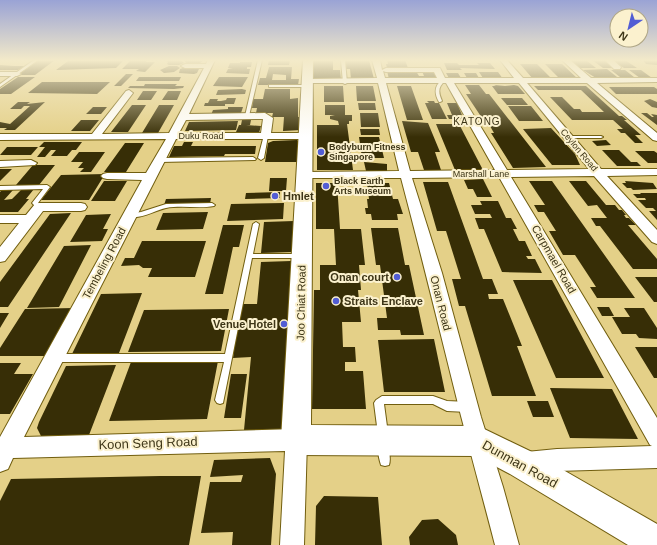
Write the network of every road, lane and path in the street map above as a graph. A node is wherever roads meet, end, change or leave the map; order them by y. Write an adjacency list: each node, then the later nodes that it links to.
1 (199, 85): 14 (street, Tembeling Road)
2 (254, 85): 13 (lane)
3 (281, 85): 10 (lane)
4 (308, 85): 17 (street, Joo Chiat Road)
5 (386, 85): 31 (street, Onan Road)
6 (438, 85): 12 (lane)
7 (449, 85): 32 (street, Carpmael Road)
8 (526, 85): 21 (street, Ceylon Road)
9 (595, 85): 22 (street)
10 (270, 86)
11 (129, 93): 15 (street)
12 (440, 101)
13 (247, 116): 14 (street); 16 (street)
14 (184, 117): 19 (street, Tembeling Road)
15 (95, 136): 18 (street, Duku Road); 19 (street, Duku Road)
16 (266, 136): 17 (street, Duku Road); 19 (street, Duku Road); 25 (lane)
17 (307, 136): 33 (street, Joo Chiat Road)
18 (4, 137): 23 (street)
19 (173, 137): 26 (street, Tembeling Road)
20 (601, 137): 21 (lane)
21 (569, 138): 29 (street, Ceylon Road)
22 (657, 138)
23 (0, 145)
24 (252, 158): 26 (lane)
25 (261, 158)
26 (160, 160): 35 (street, Tembeling Road)
27 (31, 163): 28 (street)
28 (0, 164)
29 (597, 172): 30 (street, Marshall Lane); 32 (street, Marshall Lane); 44 (street, Ceylon Road)
30 (657, 172)
31 (407, 174): 32 (street, Marshall Lane); 33 (street, Marshall Lane); 51 (street, Onan Road)
32 (505, 174): 52 (street, Carpmael Road)
33 (306, 175): 46 (street, Joo Chiat Road)
34 (107, 176): 35 (street)
35 (150, 176): 40 (street, Tembeling Road)
36 (0, 188): 38 (lane)
37 (212, 205): 40 (lane)
38 (39, 207): 39 (street); 42 (street)
39 (81, 207)
40 (130, 215): 48 (street, Tembeling Road)
41 (0, 219): 42 (street)
42 (30, 219): 47 (street)
43 (256, 224): 45 (lane)
44 (657, 239)
45 (250, 256): 46 (lane); 49 (lane)
46 (302, 256): 53 (street, Joo Chiat Road)
47 (0, 257)
48 (54, 358): 49 (lane); 56 (street, Tembeling Road)
49 (228, 358): 50 (lane)
50 (220, 400)
51 (468, 407): 54 (street, Onan Road); 55 (lane)
52 (657, 438)
53 (296, 440): 55 (street, Dunman Road); 56 (street, Koon Seng Road); 60 (street, Joo Chiat Road)
54 (478, 440): 55 (street, Dunman Road); 58 (street, Dunman Road); 61 (street, Onan Road)
55 (384, 447)
56 (2, 452)
57 (657, 457): 58 (street)
58 (522, 463): 59 (street, Dunman Road)
59 (657, 543)
60 (292, 545)
61 (507, 545)

